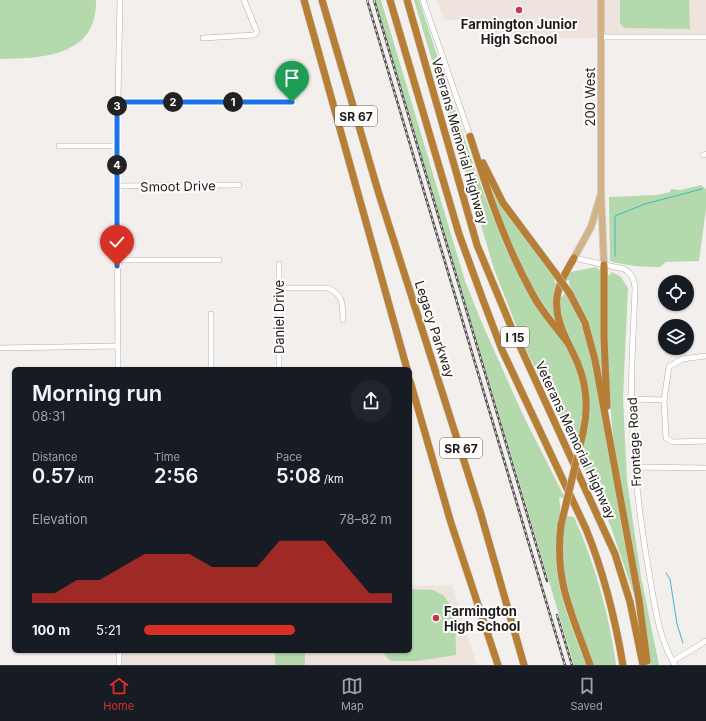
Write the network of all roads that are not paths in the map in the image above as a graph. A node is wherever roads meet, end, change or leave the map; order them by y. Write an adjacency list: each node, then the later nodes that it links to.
1 (120, 0): 12 (street)
2 (244, 0): 10 (street)
3 (304, 0): 35 (highway, SR 67)
4 (322, 0): 48 (highway, Legacy Parkway / SR 67)
5 (390, 0): 50 (highway, Veterans Memorial Highway / I 15)
6 (407, 0): 51 (highway, Veterans Memorial Highway / I 15)
7 (423, 0): 14 (street)
8 (601, 0): 9 (main road, 200 West)
9 (601, 37): 11 (street); 19 (main road, 200 West)
10 (203, 38)
11 (706, 38)
12 (117, 102): 13 (street); 16 (street)
13 (292, 102)
14 (470, 136): 28 (highway); 39 (highway, bridge)
15 (59, 146): 16 (street)
16 (117, 146): 18 (street)
17 (239, 185): 18 (street, Smoot Drive)
18 (117, 186): 21 (street)
19 (601, 193): 20 (main road); 24 (main road)
20 (574, 258): 24 (street, Frontage Road); 28 (highway)
21 (117, 260): 22 (street); 29 (street)
22 (218, 260)
23 (279, 264): 25 (street, Daniel Drive)
24 (604, 264): 37 (street, Frontage Road); 39 (highway)
25 (279, 288): 27 (street); 34 (street, Daniel Drive)
26 (211, 314): 33 (street)
27 (343, 320)
28 (568, 342): 49 (highway, bridge)
29 (117, 346): 30 (street); 32 (street)
30 (0, 348)
31 (706, 356): 38 (street)
32 (118, 367)
33 (211, 367)
34 (280, 367)
35 (406, 367)
36 (412, 388): 47 (highway, SR 67)
37 (632, 400): 38 (street); 41 (street, Frontage Road)
38 (664, 400): 40 (street)
39 (609, 436): 52 (highway)
40 (706, 441)
41 (635, 467): 42 (street); 45 (street, Frontage Road)
42 (706, 468)
43 (706, 641): 45 (street)
44 (119, 653): 46 (street)
45 (674, 663)
46 (119, 665)
47 (498, 665)
48 (524, 665)
49 (590, 665)
50 (623, 665)
51 (643, 665)
52 (647, 665)

